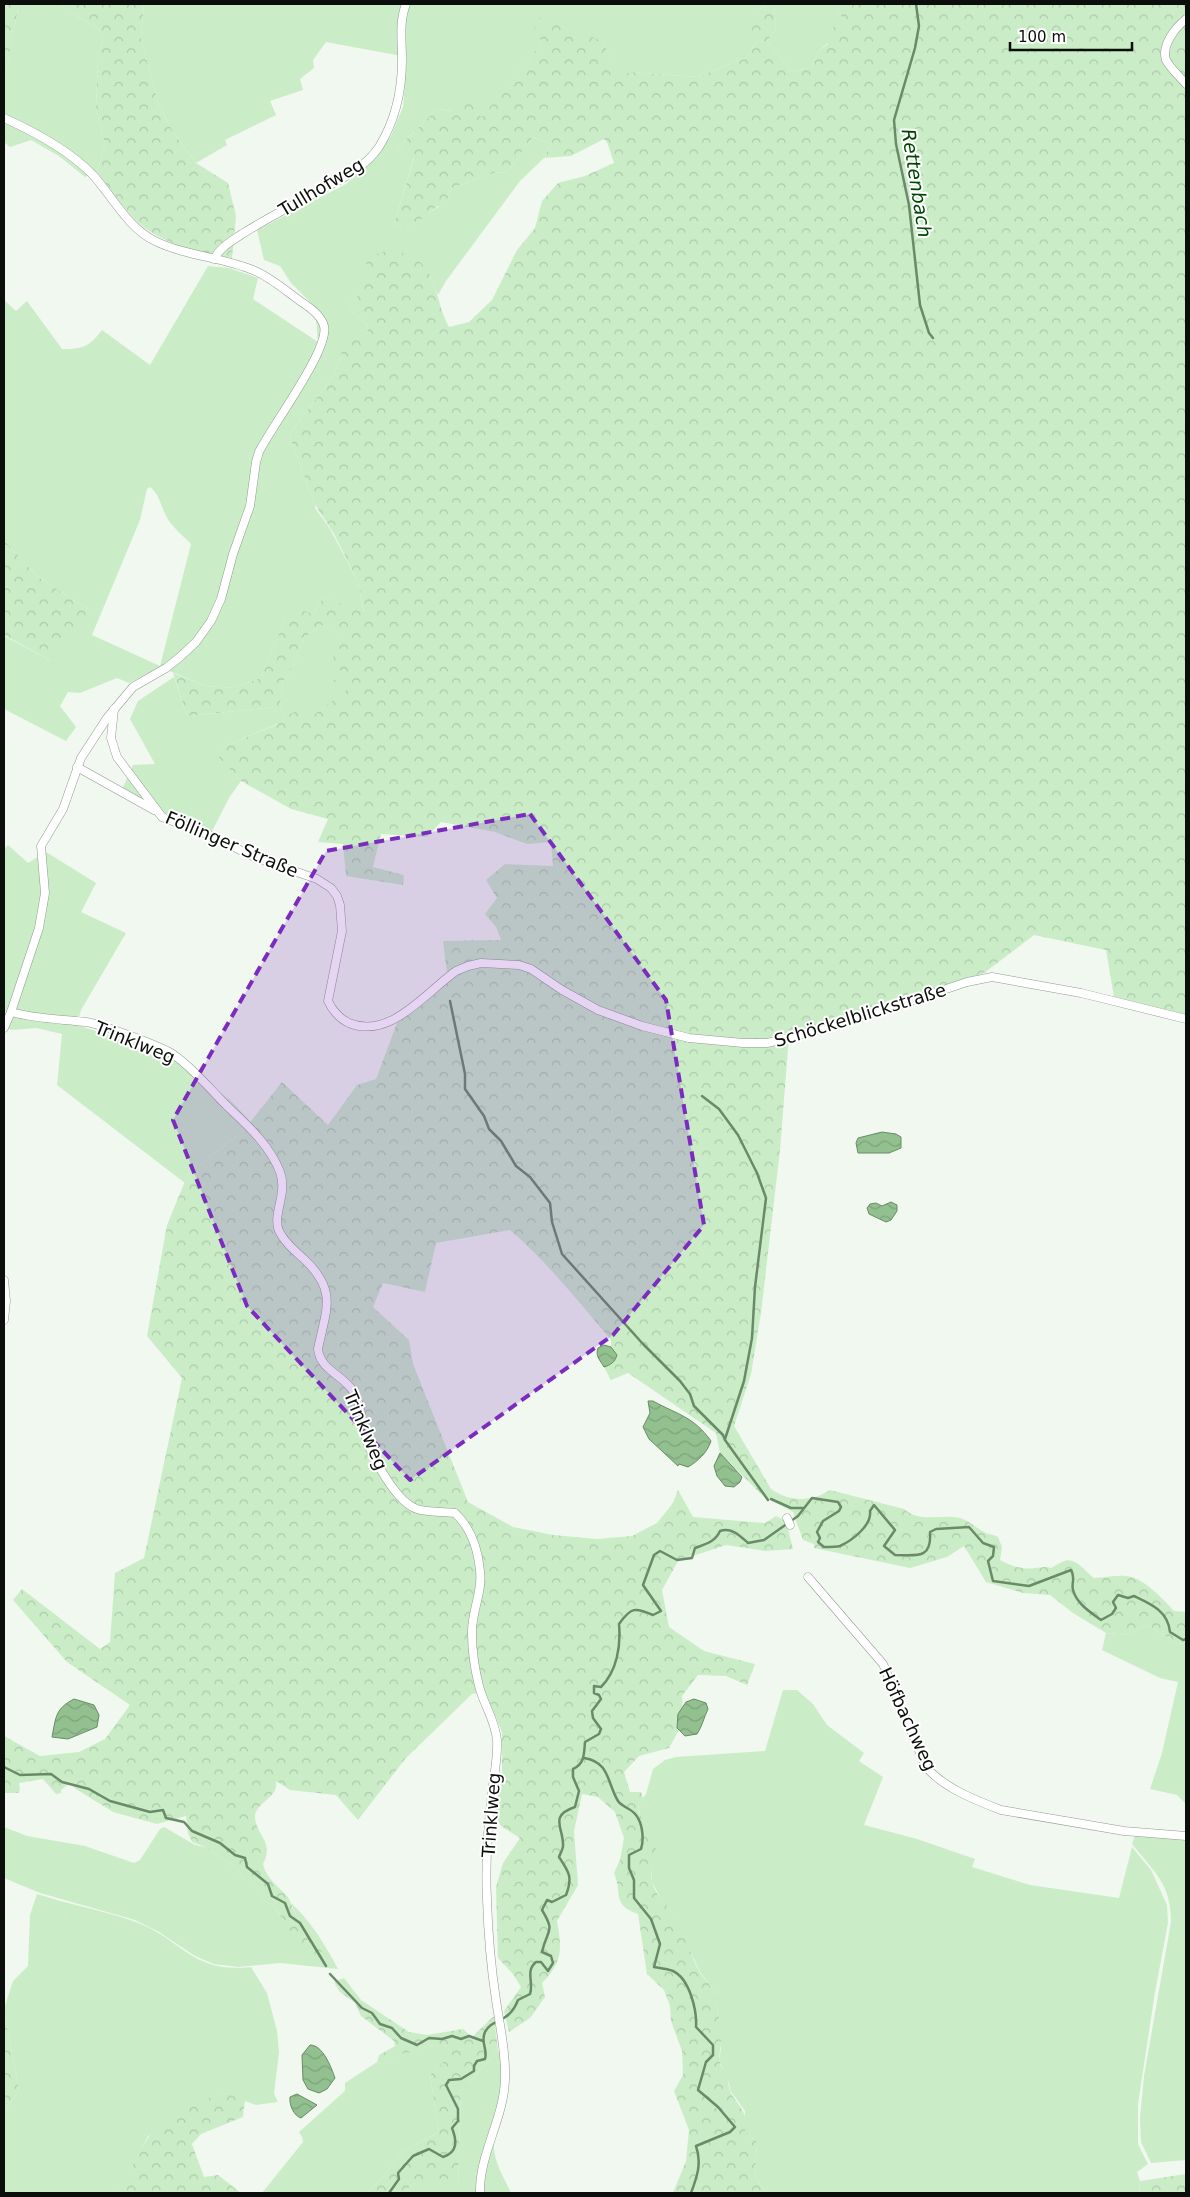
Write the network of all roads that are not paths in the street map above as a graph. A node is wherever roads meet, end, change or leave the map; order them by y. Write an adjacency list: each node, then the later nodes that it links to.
1 (406, 4): 5 (street, Tullhofweg)
2 (1186, 19): 3 (street)
3 (1186, 84)
4 (4, 118): 5 (street)
5 (214, 259): 6 (street)
6 (114, 709): 7 (street); 8 (street, Föllinger Straße)
7 (77, 767): 8 (street); 10 (street)
8 (156, 810): 9 (street, Föllinger Straße)
9 (331, 979): 11 (street, Schöckelblickstraße)
10 (12, 1012): 12 (street); 17 (street, Trinklweg)
11 (1186, 1019)
12 (4, 1028)
13 (4, 1280): 14 (street)
14 (4, 1320)
15 (808, 1577): 16 (street, Höfbachweg)
16 (1186, 1836)
17 (480, 2193)

